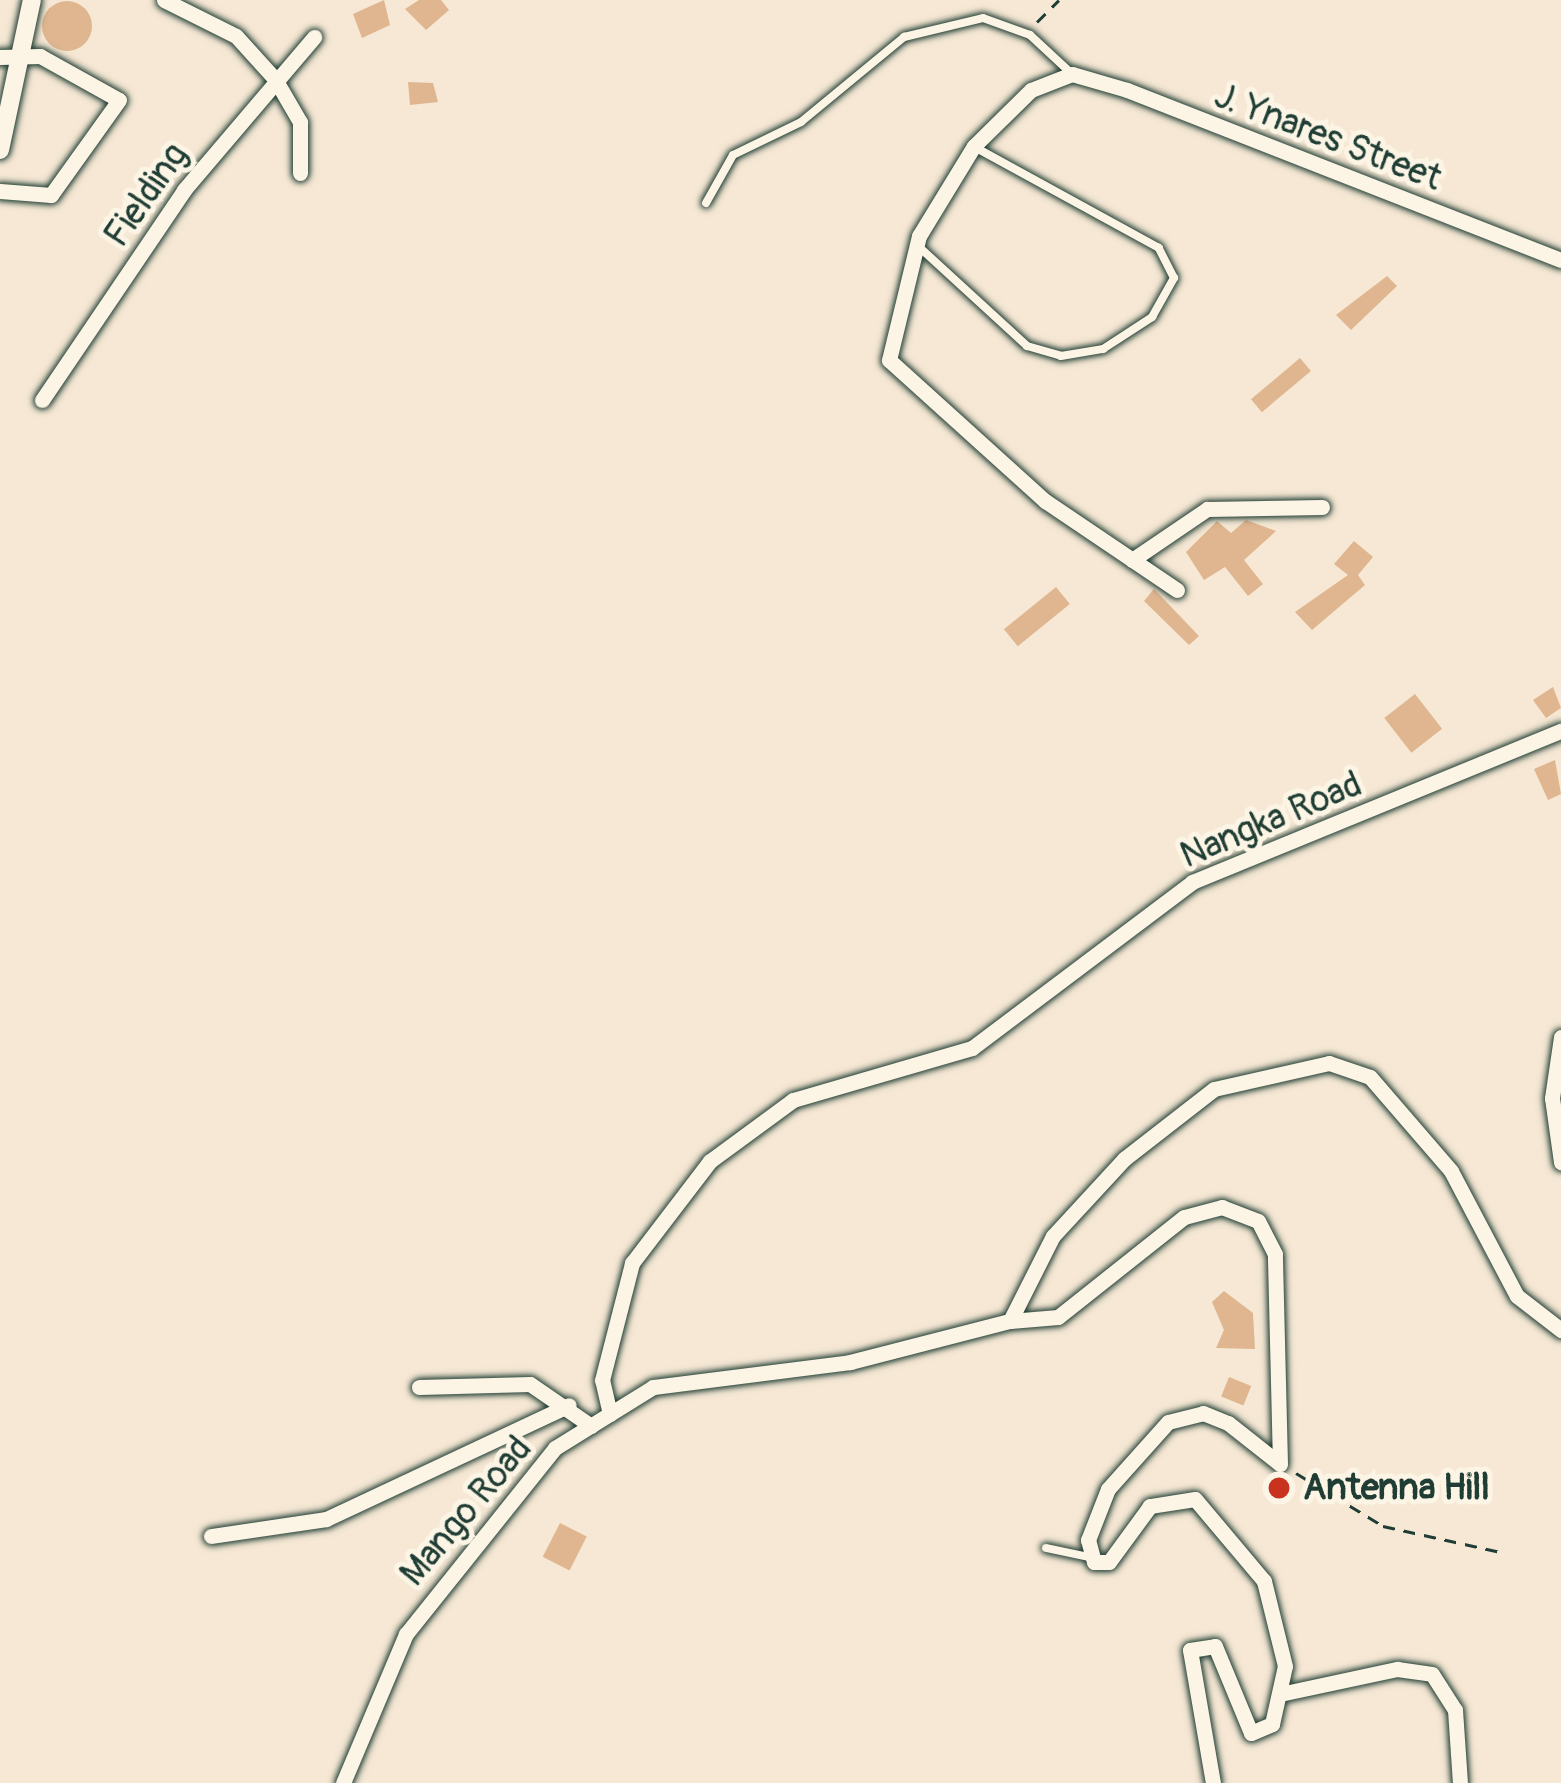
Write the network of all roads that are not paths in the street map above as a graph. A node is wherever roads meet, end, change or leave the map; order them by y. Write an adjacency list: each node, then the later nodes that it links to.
1 (32, 0): 5 (street)
2 (164, 0): 3 (street)
3 (197, 6): 7 (street)
4 (314, 37): 7 (street, Fielding)
5 (10, 56): 9 (street); 11 (street)
6 (1072, 74): 8 (street); 12 (lane); 14 (street, J. Ynares Street)
7 (275, 79): 10 (street); 15 (street, Fielding)
8 (974, 146): 13 (street); 13 (lane)
9 (0, 150)
10 (300, 173)
11 (0, 191)
12 (706, 203)
13 (916, 244): 17 (street)
14 (1561, 260)
15 (42, 400)
16 (1322, 507): 17 (street)
17 (1132, 560): 18 (street)
18 (1177, 590)
19 (1561, 731): 26 (street, Nangka Road)
20 (1561, 1037): 21 (street)
21 (1561, 1162)
22 (1010, 1321): 23 (street); 26 (street, Mango Road); 30 (street, Mango Road)
23 (1561, 1330)
24 (419, 1387): 25 (street)
25 (569, 1405): 27 (street); 28 (street)
26 (610, 1414): 27 (street, Mango Road)
27 (591, 1426): 32 (street, Mango Road)
28 (211, 1536)
29 (1046, 1548): 30 (lane)
30 (1094, 1562): 31 (street)
31 (1280, 1694): 33 (street); 34 (street)
32 (343, 1783)
33 (1213, 1783)
34 (1460, 1783)

